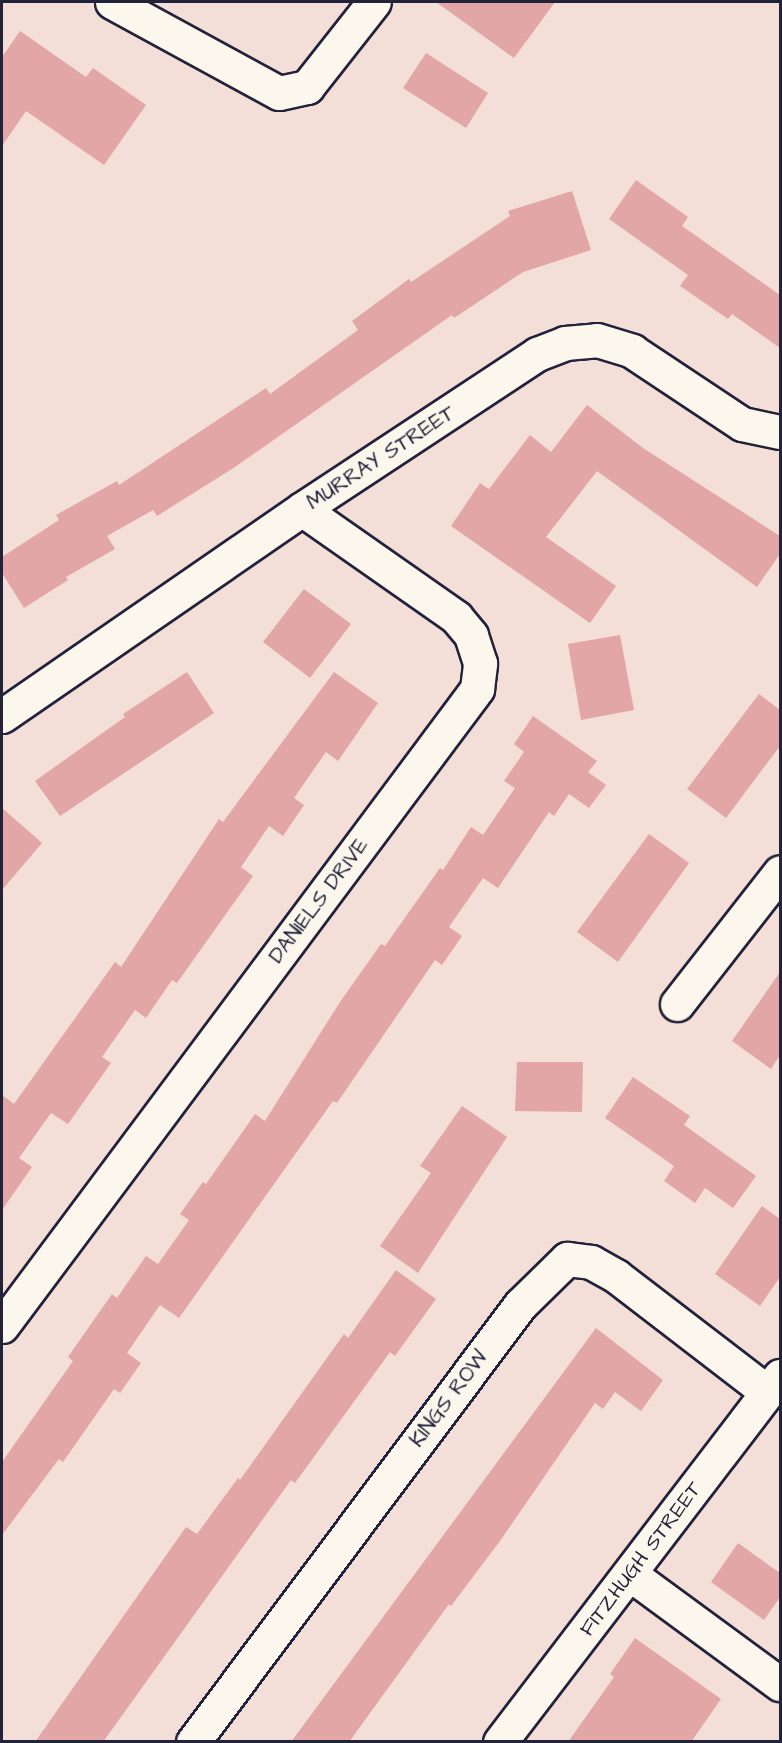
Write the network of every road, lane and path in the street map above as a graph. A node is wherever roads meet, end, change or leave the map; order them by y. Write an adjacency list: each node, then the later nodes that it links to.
1 (112, 2): 2 (street)
2 (374, 2)
3 (780, 432): 4 (street, MURRAY STREET)
4 (302, 509): 5 (street, MURRAY STREET); 8 (street, DANIELS DRIVE)
5 (2, 716)
6 (780, 872): 7 (street)
7 (677, 1004)
8 (2, 1326)
9 (774, 1384): 10 (street, FITZHUGH STREET); 12 (street, KINGS ROW)
10 (630, 1574): 11 (street); 13 (street, FITZHUGH STREET)
11 (780, 1684)
12 (193, 1742)
13 (500, 1742)

